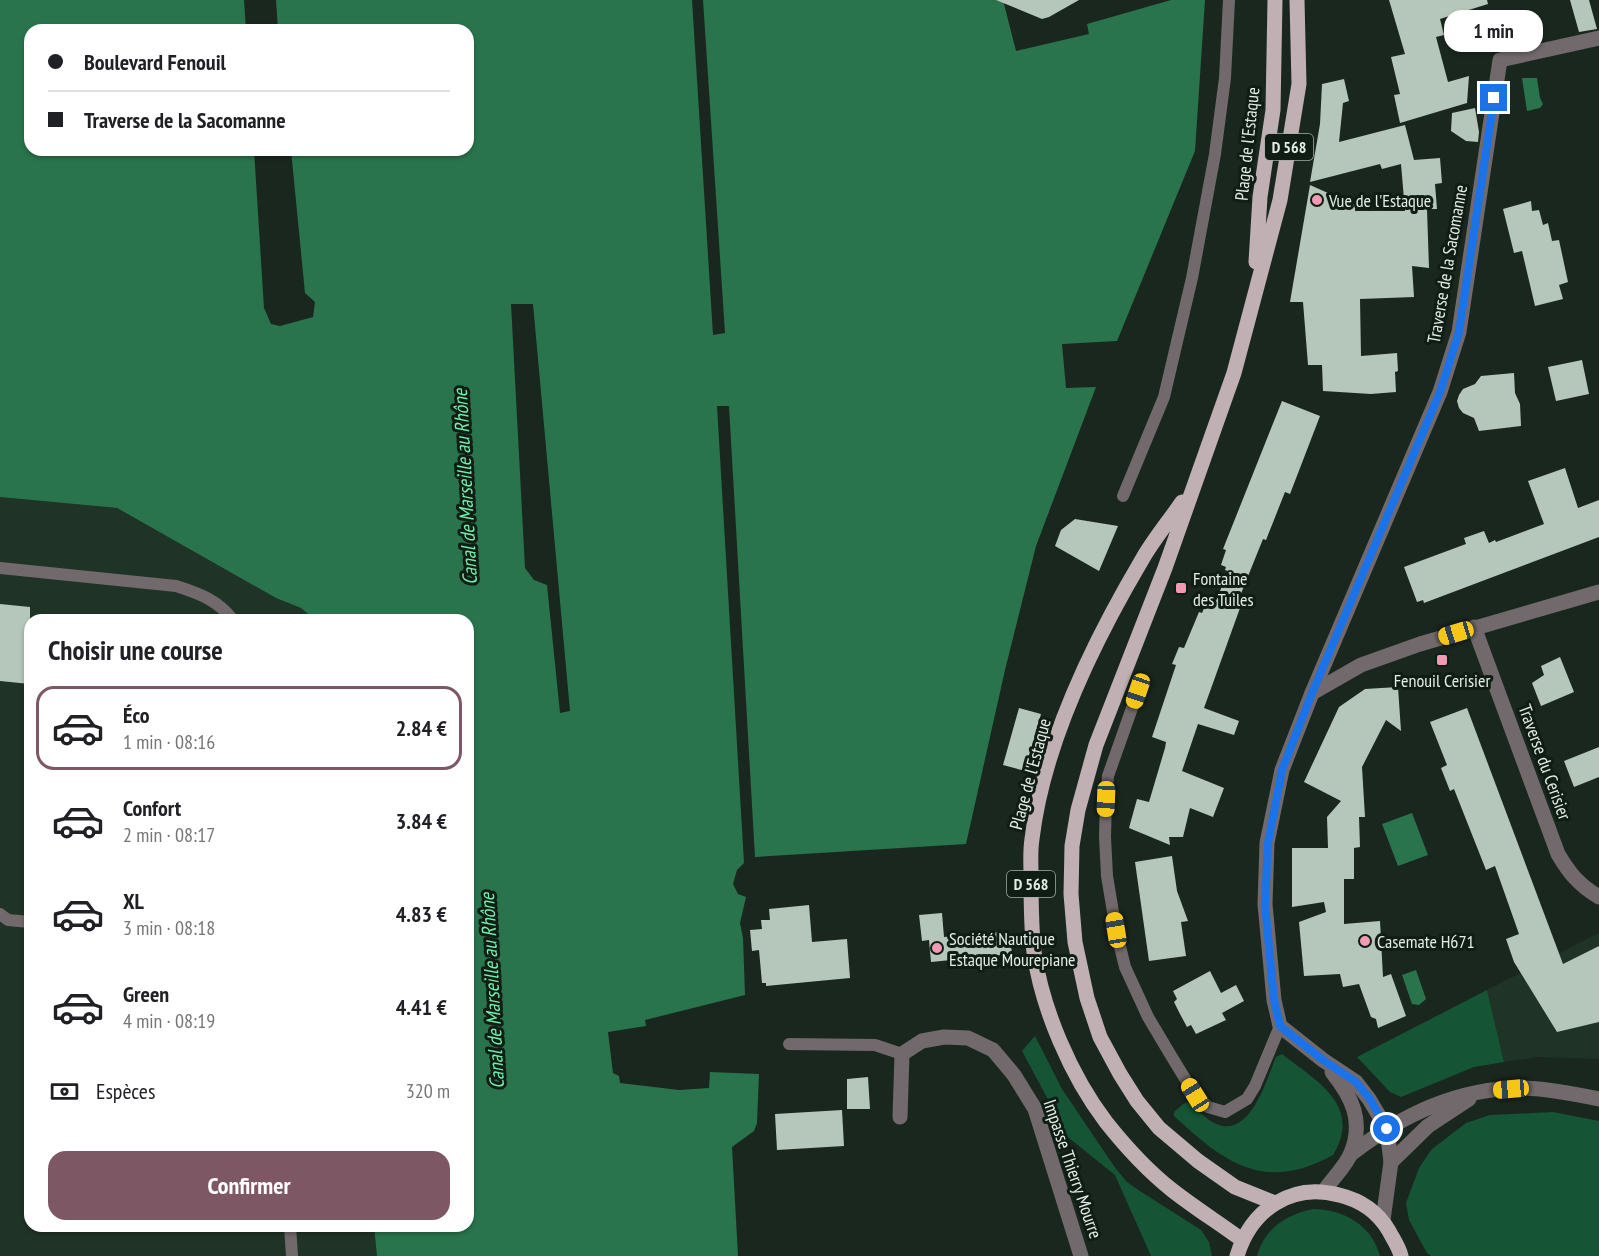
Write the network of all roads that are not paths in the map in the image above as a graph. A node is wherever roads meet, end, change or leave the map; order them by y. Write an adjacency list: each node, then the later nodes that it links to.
1 (1229, 0): 7 (lane)
2 (1278, 0): 5 (main road, Plage de l'Estaque / D 568)
3 (1297, 0): 5 (main road, Plage de l'Estaque / D 568)
4 (1599, 38): 13 (street, Traverse de la Sacomanne)
5 (1255, 292): 6 (main road, Plage de l'Estaque / D 568)
6 (1192, 488): 28 (main road, Plage de l'Estaque / D 568); 31 (main road, Plage de l'Estaque / D 568)
7 (1123, 496)
8 (0, 568): 10 (lane)
9 (1599, 592): 11 (street)
10 (229, 614)
11 (1474, 627): 13 (street); 14 (street, Traverse du Cerisier)
12 (1138, 691): 17 (lane)
13 (1312, 693): 17 (street)
14 (1599, 897)
15 (0, 914): 16 (lane)
16 (24, 921)
17 (1280, 1026): 20 (street)
18 (789, 1044): 19 (lane)
19 (902, 1054): 23 (street); 34 (street, Impasse Thierry Mourre)
20 (1323, 1060): 24 (street); 25 (street)
21 (1477, 1094): 22 (street); 24 (street); 26 (street)
22 (1599, 1099)
23 (900, 1117)
24 (1387, 1129): 25 (street); 26 (street)
25 (1351, 1154): 27 (street)
26 (1390, 1162): 29 (street)
27 (1324, 1191): 28 (main road); 29 (main road)
28 (1275, 1203): 31 (main road)
29 (1383, 1220): 32 (main road)
30 (290, 1232): 33 (lane)
31 (1242, 1240): 35 (main road)
32 (1402, 1255)
33 (292, 1256)
34 (1081, 1256)
35 (1237, 1256)

